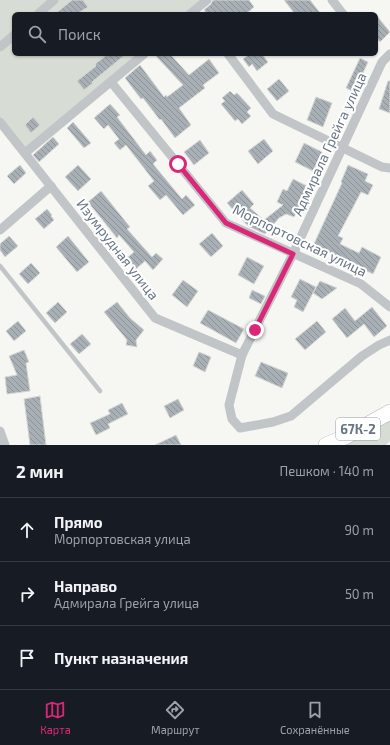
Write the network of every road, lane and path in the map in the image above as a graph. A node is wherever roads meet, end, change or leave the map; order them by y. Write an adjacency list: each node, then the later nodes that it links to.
1 (54, 0): 4 (street)
2 (207, 0): 5 (street)
3 (332, 0): 6 (street)
4 (40, 12)
5 (195, 12)
6 (341, 12)
7 (12, 37): 8 (street)
8 (0, 47)
9 (390, 54): 13 (street, Адмирала Грейга улица)
10 (142, 56): 14 (street)
11 (230, 56): 16 (street)
12 (378, 56): 13 (street)
13 (382, 62): 16 (street, Адмирала Грейга улица)
14 (111, 82): 17 (street); 21 (street, Морпортовская улица)
15 (0, 122): 17 (street, Изумрудная улица)
16 (343, 147): 18 (street); 21 (street, Адмирала Грейга улица)
17 (25, 152): 19 (street, Изумрудная улица)
18 (390, 168)
19 (51, 186): 20 (street); 25 (street, Изумрудная улица)
20 (0, 230)
21 (293, 254): 23 (street, Морпортовская улица); 25 (street, Адмирала Грейга улица)
22 (0, 266): 26 (lane)
23 (390, 307)
24 (390, 340): 25 (street, Адмирала Грейга улица)
25 (242, 355)
26 (100, 391)
27 (390, 412): 30 (main road, 67К-2)
28 (0, 431): 29 (street)
29 (5, 445)
30 (326, 445)

